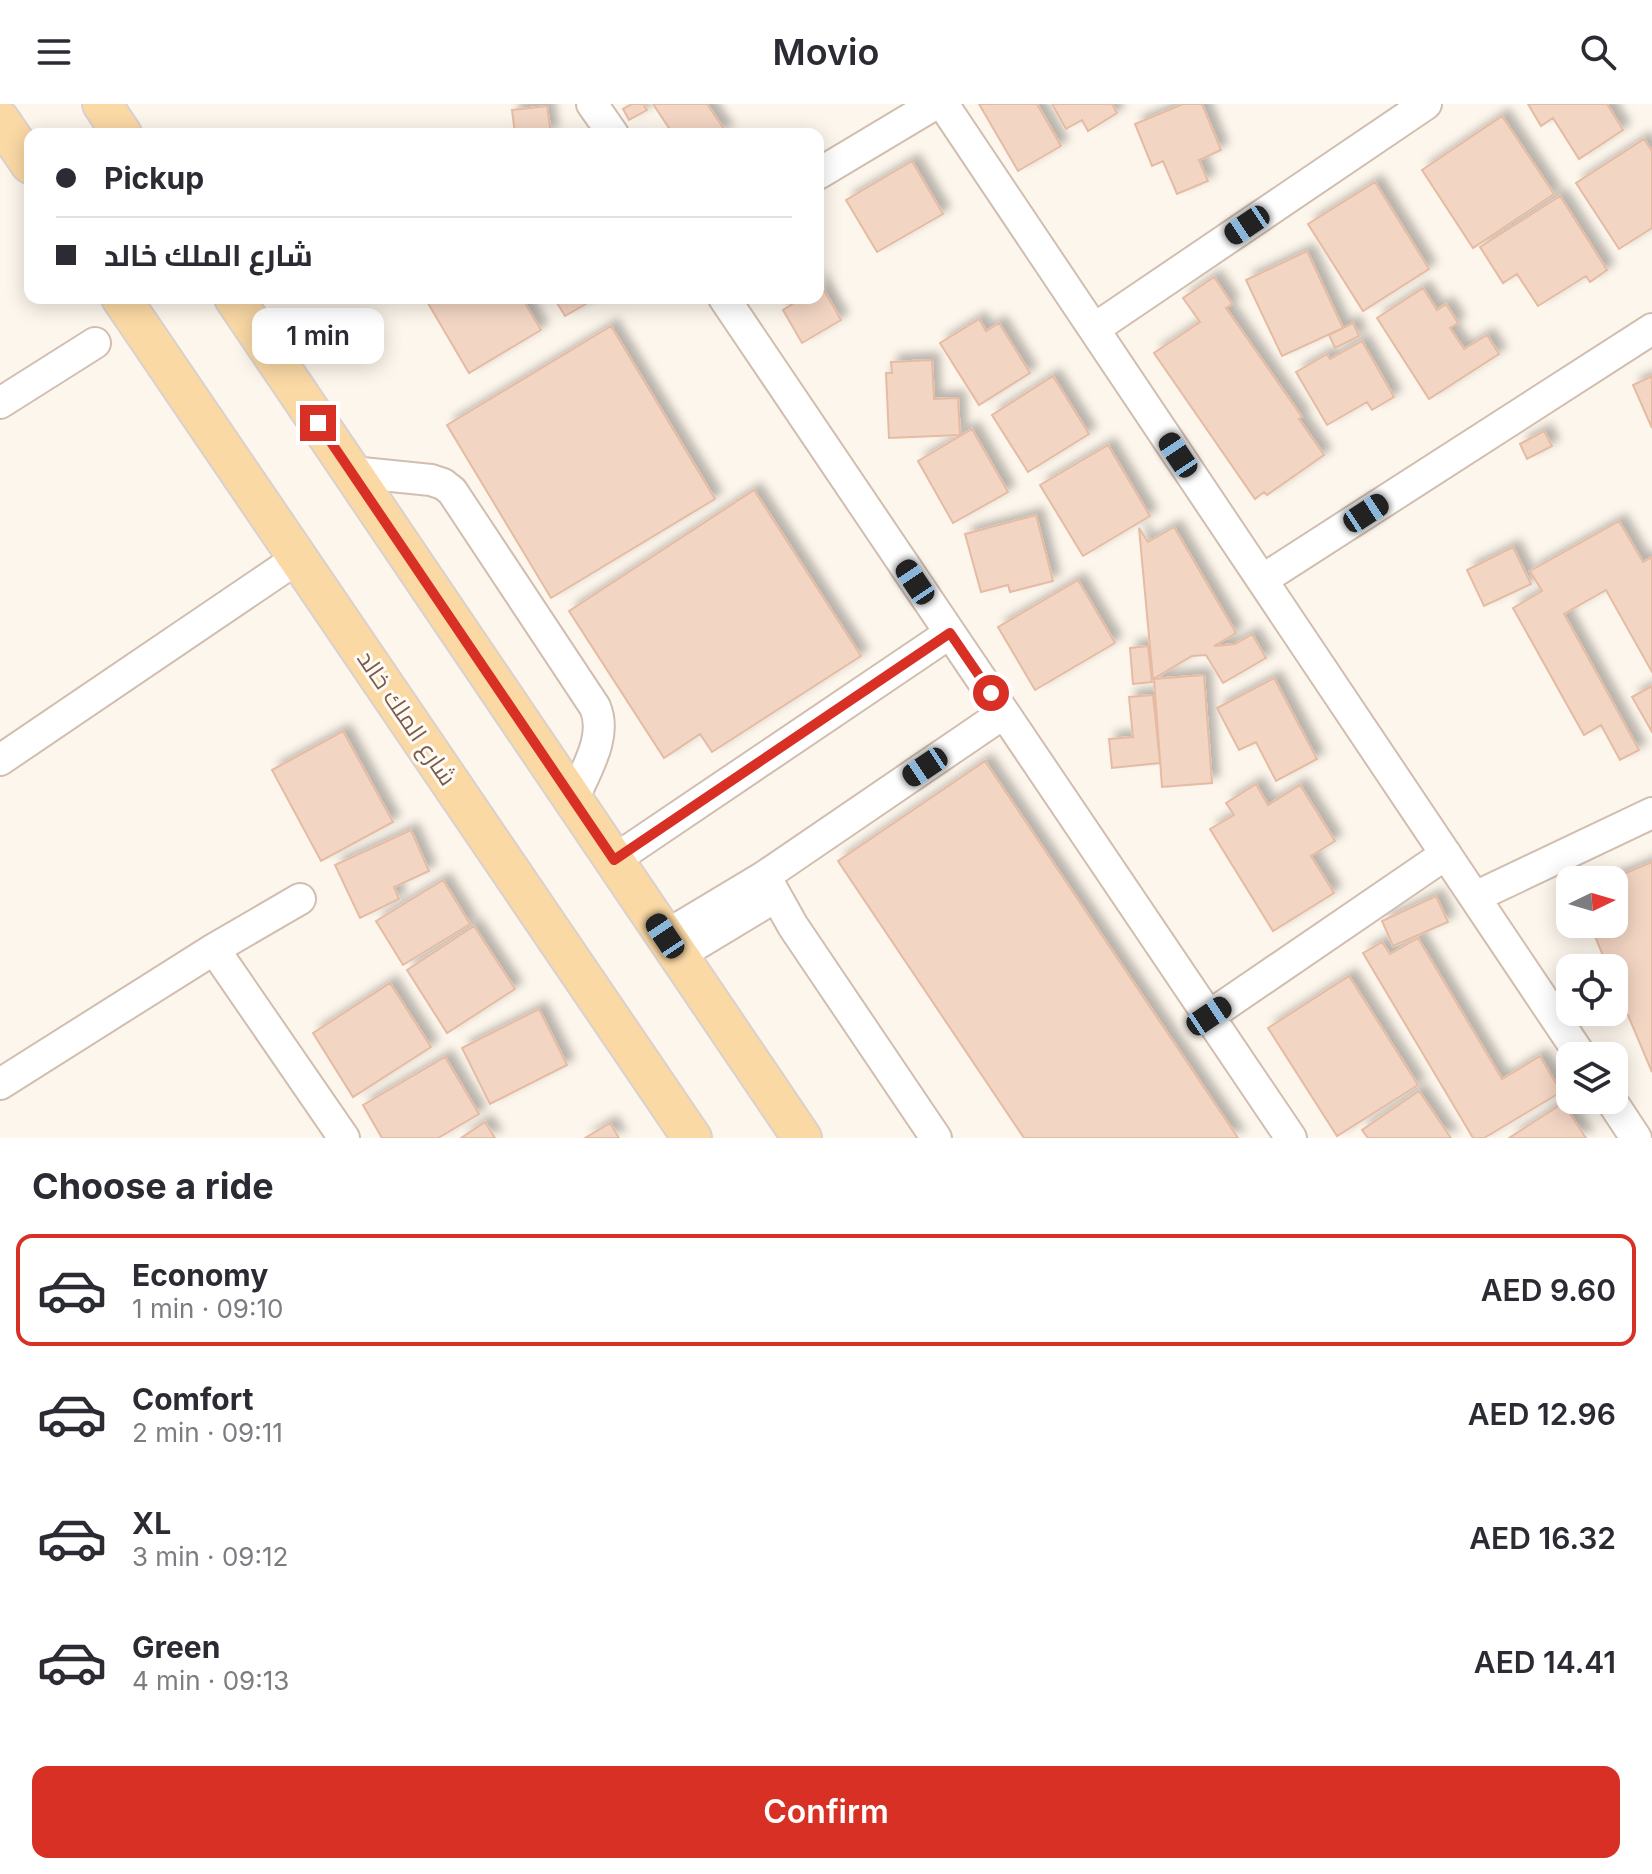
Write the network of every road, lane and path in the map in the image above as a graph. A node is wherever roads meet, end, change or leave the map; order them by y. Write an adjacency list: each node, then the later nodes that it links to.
1 (102, 104): 7 (main road)
2 (592, 104): 8 (street)
3 (935, 104): 10 (street)
4 (943, 104): 14 (street)
5 (1426, 104): 14 (street)
6 (0, 120): 9 (main road)
7 (118, 128)
8 (609, 128)
9 (24, 155)
10 (824, 170)
11 (125, 304): 19 (main road, شارع الملك خالد)
12 (238, 304): 18 (main road)
13 (728, 304): 21 (street)
14 (1094, 329): 20 (street)
15 (1652, 329): 20 (street)
16 (95, 343): 17 (street)
17 (0, 403)
18 (352, 472): 24 (main road); 24 (street)
19 (298, 558): 23 (street); 39 (main road, شارع الملك خالد)
20 (1262, 580): 26 (street)
21 (950, 633): 22 (street); 27 (street)
22 (1004, 713): 28 (street); 33 (street)
23 (0, 760)
24 (573, 800): 27 (main road)
25 (1652, 813): 29 (street)
26 (1446, 854): 29 (street); 33 (street)
27 (614, 860): 31 (main road)
28 (770, 886): 31 (street); 41 (street)
29 (1475, 897): 34 (street)
30 (300, 899): 32 (street)
31 (672, 945): 40 (main road)
32 (214, 949): 35 (street); 38 (street)
33 (1209, 1016): 42 (street)
34 (1572, 1042)
35 (0, 1084)
36 (1625, 1114): 37 (street)
37 (1640, 1129)
38 (344, 1138)
39 (692, 1138)
40 (802, 1138)
41 (936, 1138)
42 (1291, 1138)

